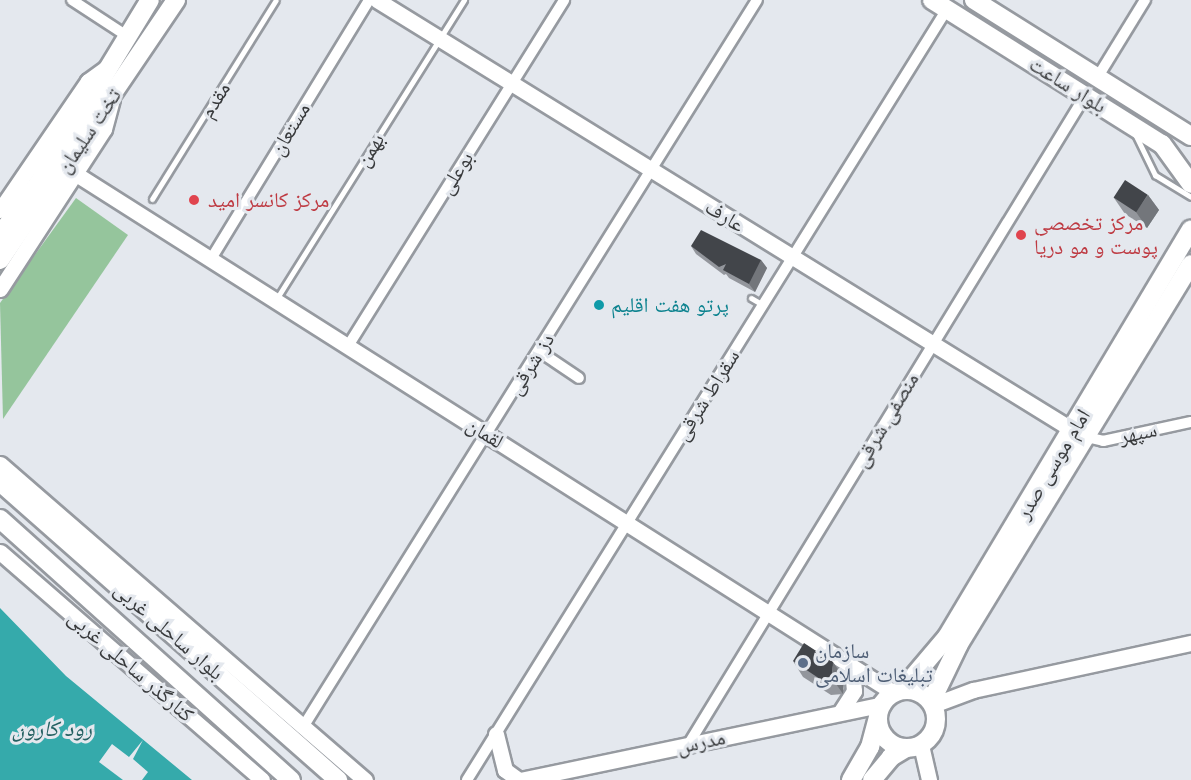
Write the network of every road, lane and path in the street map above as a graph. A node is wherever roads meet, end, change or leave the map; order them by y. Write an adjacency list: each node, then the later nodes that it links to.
1 (72, 0): 13 (street)
2 (150, 0): 13 (main road, تخت سلیمان)
3 (176, 0): 19 (main road, تخت سلیمان)
4 (276, 0): 26 (lane, مقدم)
5 (369, 0): 31 (street, مستعان)
6 (377, 0): 14 (street, عارف)
7 (465, 0): 14 (lane, بهمن)
8 (564, 0): 17 (street, بوعلی)
9 (757, 0): 22 (street, دز شرقی)
10 (974, 0): 16 (main road, بلوار ساعت)
11 (1145, 0): 16 (street)
12 (940, 5): 18 (main road, بلوار ساعت); 30 (street, سقراط شرقی)
13 (127, 36): 15 (main road, تخت سلیمان)
14 (440, 39): 17 (street, عارف); 36 (lane, بهمن)
15 (111, 64): 27 (street); 29 (main road, تخت سلیمان)
16 (1097, 78): 21 (main road, بلوار ساعت)
17 (512, 84): 22 (street, عارف); 39 (street, بوعلی)
18 (1085, 96): 20 (main road, بلوار ساعت); 38 (street, منصفی شرقی)
19 (112, 97): 23 (street); 32 (main road, تخت سلیمان)
20 (1127, 122): 24 (main road, بلوار ساعت); 25 (lane)
21 (1191, 136)
22 (651, 170): 30 (street, عارف); 40 (street, دز شرقی)
23 (76, 174): 31 (street, لقمان); 34 (street)
24 (1191, 184)
25 (1191, 197)
26 (152, 199)
27 (0, 210)
28 (1191, 229): 44 (main road, امام موسی صدر)
29 (0, 235)
30 (793, 257): 37 (street, سقراط شرقی); 38 (street, عارف)
31 (211, 259): 36 (street, لقمان)
32 (0, 260)
33 (1191, 264): 44 (main road, امام موسی صدر)
34 (0, 290)
35 (752, 298): 37 (lane)
36 (276, 300): 39 (street, لقمان)
37 (763, 305): 48 (street, سقراط شرقی)
38 (933, 344): 44 (street, عارف); 50 (street, منصفی شرقی)
39 (348, 346): 43 (street, لقمان)
40 (539, 351): 41 (street); 43 (street, دز شرقی)
41 (579, 378)
42 (1191, 422): 44 (street, سپهر)
43 (487, 435): 48 (street, لقمان); 56 (street, دز شرقی)
44 (1080, 435): 53 (main road, امام موسی صدر); 54 (main road, امام موسی صدر)
45 (0, 464): 46 (street)
46 (8, 480): 56 (street); 62 (main road, بلوار ساحلی غربی)
47 (0, 519): 61 (main road, بلوار ساحلی غربی)
48 (627, 524): 50 (street, لقمان); 57 (street, سقراط شرقی)
49 (0, 552): 60 (street, کنارگذر ساحلی غربی)
50 (768, 614): 52 (street, لقمان); 58 (street, منصفی شرقی)
51 (1191, 644): 54 (street)
52 (852, 667): 53 (street, لقمان); 55 (street)
53 (889, 701): 54 (main road); 55 (street, مدرس); 59 (main road); 66 (main road, امام موسی صدر)
54 (932, 704): 59 (main road)
55 (841, 711): 58 (street, مدرس)
56 (303, 727): 63 (street)
57 (496, 734): 64 (street, سقراط شرقی); 65 (street)
58 (688, 745): 65 (street, مدرس)
59 (914, 747): 67 (main road); 68 (street)
60 (262, 780)
61 (291, 780)
62 (338, 780)
63 (365, 780)
64 (467, 780)
65 (519, 780)
66 (851, 780)
67 (872, 780)
68 (929, 780)

